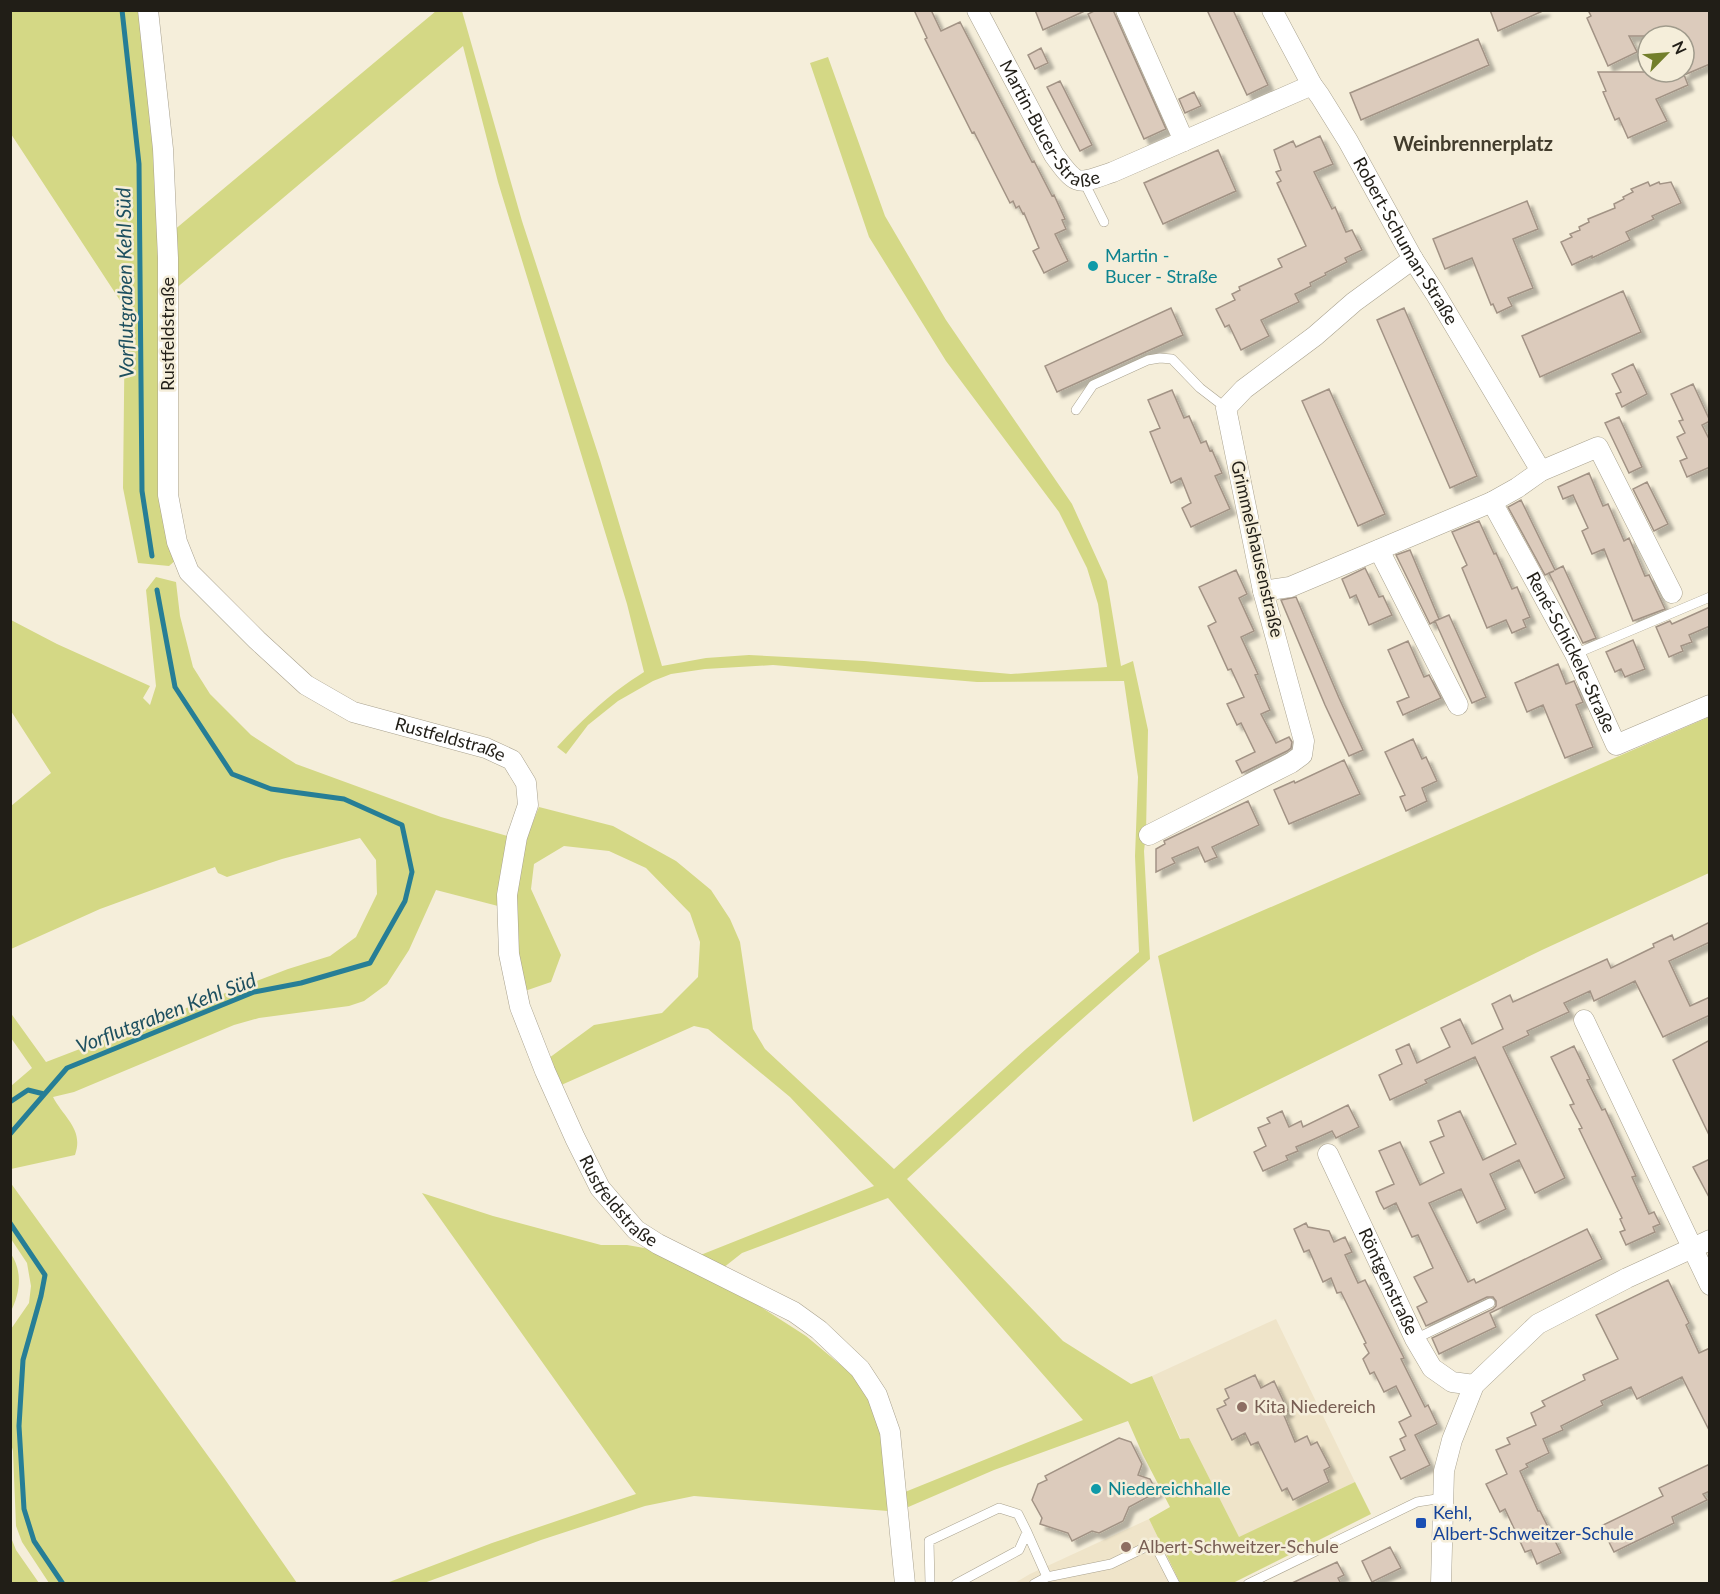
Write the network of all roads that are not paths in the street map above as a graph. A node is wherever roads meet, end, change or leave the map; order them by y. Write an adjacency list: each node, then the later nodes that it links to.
1 (148, 10): 32 (street, Rustfeldstraße)
2 (977, 10): 7 (street, Martin-Bucer-Straße)
3 (1126, 10): 6 (street)
4 (1272, 10): 5 (street, Robert-Schuman-Straße)
5 (1312, 85): 6 (street, Martin-Bucer-Straße); 9 (street, Robert-Schuman-Straße)
6 (1184, 141): 7 (street, Martin-Bucer-Straße)
7 (1083, 182): 8 (lane)
8 (1104, 222)
9 (1413, 259): 10 (street); 12 (street, Robert-Schuman-Straße)
10 (1226, 408): 11 (lane); 15 (street, Grimmelshausenstraße)
11 (1076, 410)
12 (1541, 471): 13 (street); 16 (street)
13 (1492, 502): 14 (street); 18 (street, René-Schickele-Straße)
14 (1379, 550): 15 (street); 19 (street)
15 (1263, 591): 21 (street, Grimmelshausenstraße)
16 (1672, 593)
17 (1710, 597): 18 (lane)
18 (1575, 654): 20 (street, René-Schickele-Straße)
19 (1458, 705)
20 (1710, 705)
21 (1149, 835)
22 (1584, 1020): 24 (street)
23 (1328, 1154): 27 (street, Röntgenstraße)
24 (1701, 1244): 25 (street); 28 (street)
25 (1710, 1285)
26 (1490, 1303): 27 (lane)
27 (1415, 1339): 28 (street, Röntgenstraße)
28 (1474, 1385): 29 (street)
29 (1443, 1498): 37 (lane); 38 (street)
30 (1027, 1532): 31 (lane); 33 (lane); 34 (lane)
31 (1047, 1576): 35 (lane); 36 (lane)
32 (905, 1584)
33 (930, 1584)
34 (956, 1584)
35 (1034, 1584)
36 (1175, 1584)
37 (1248, 1584)
38 (1441, 1584)

